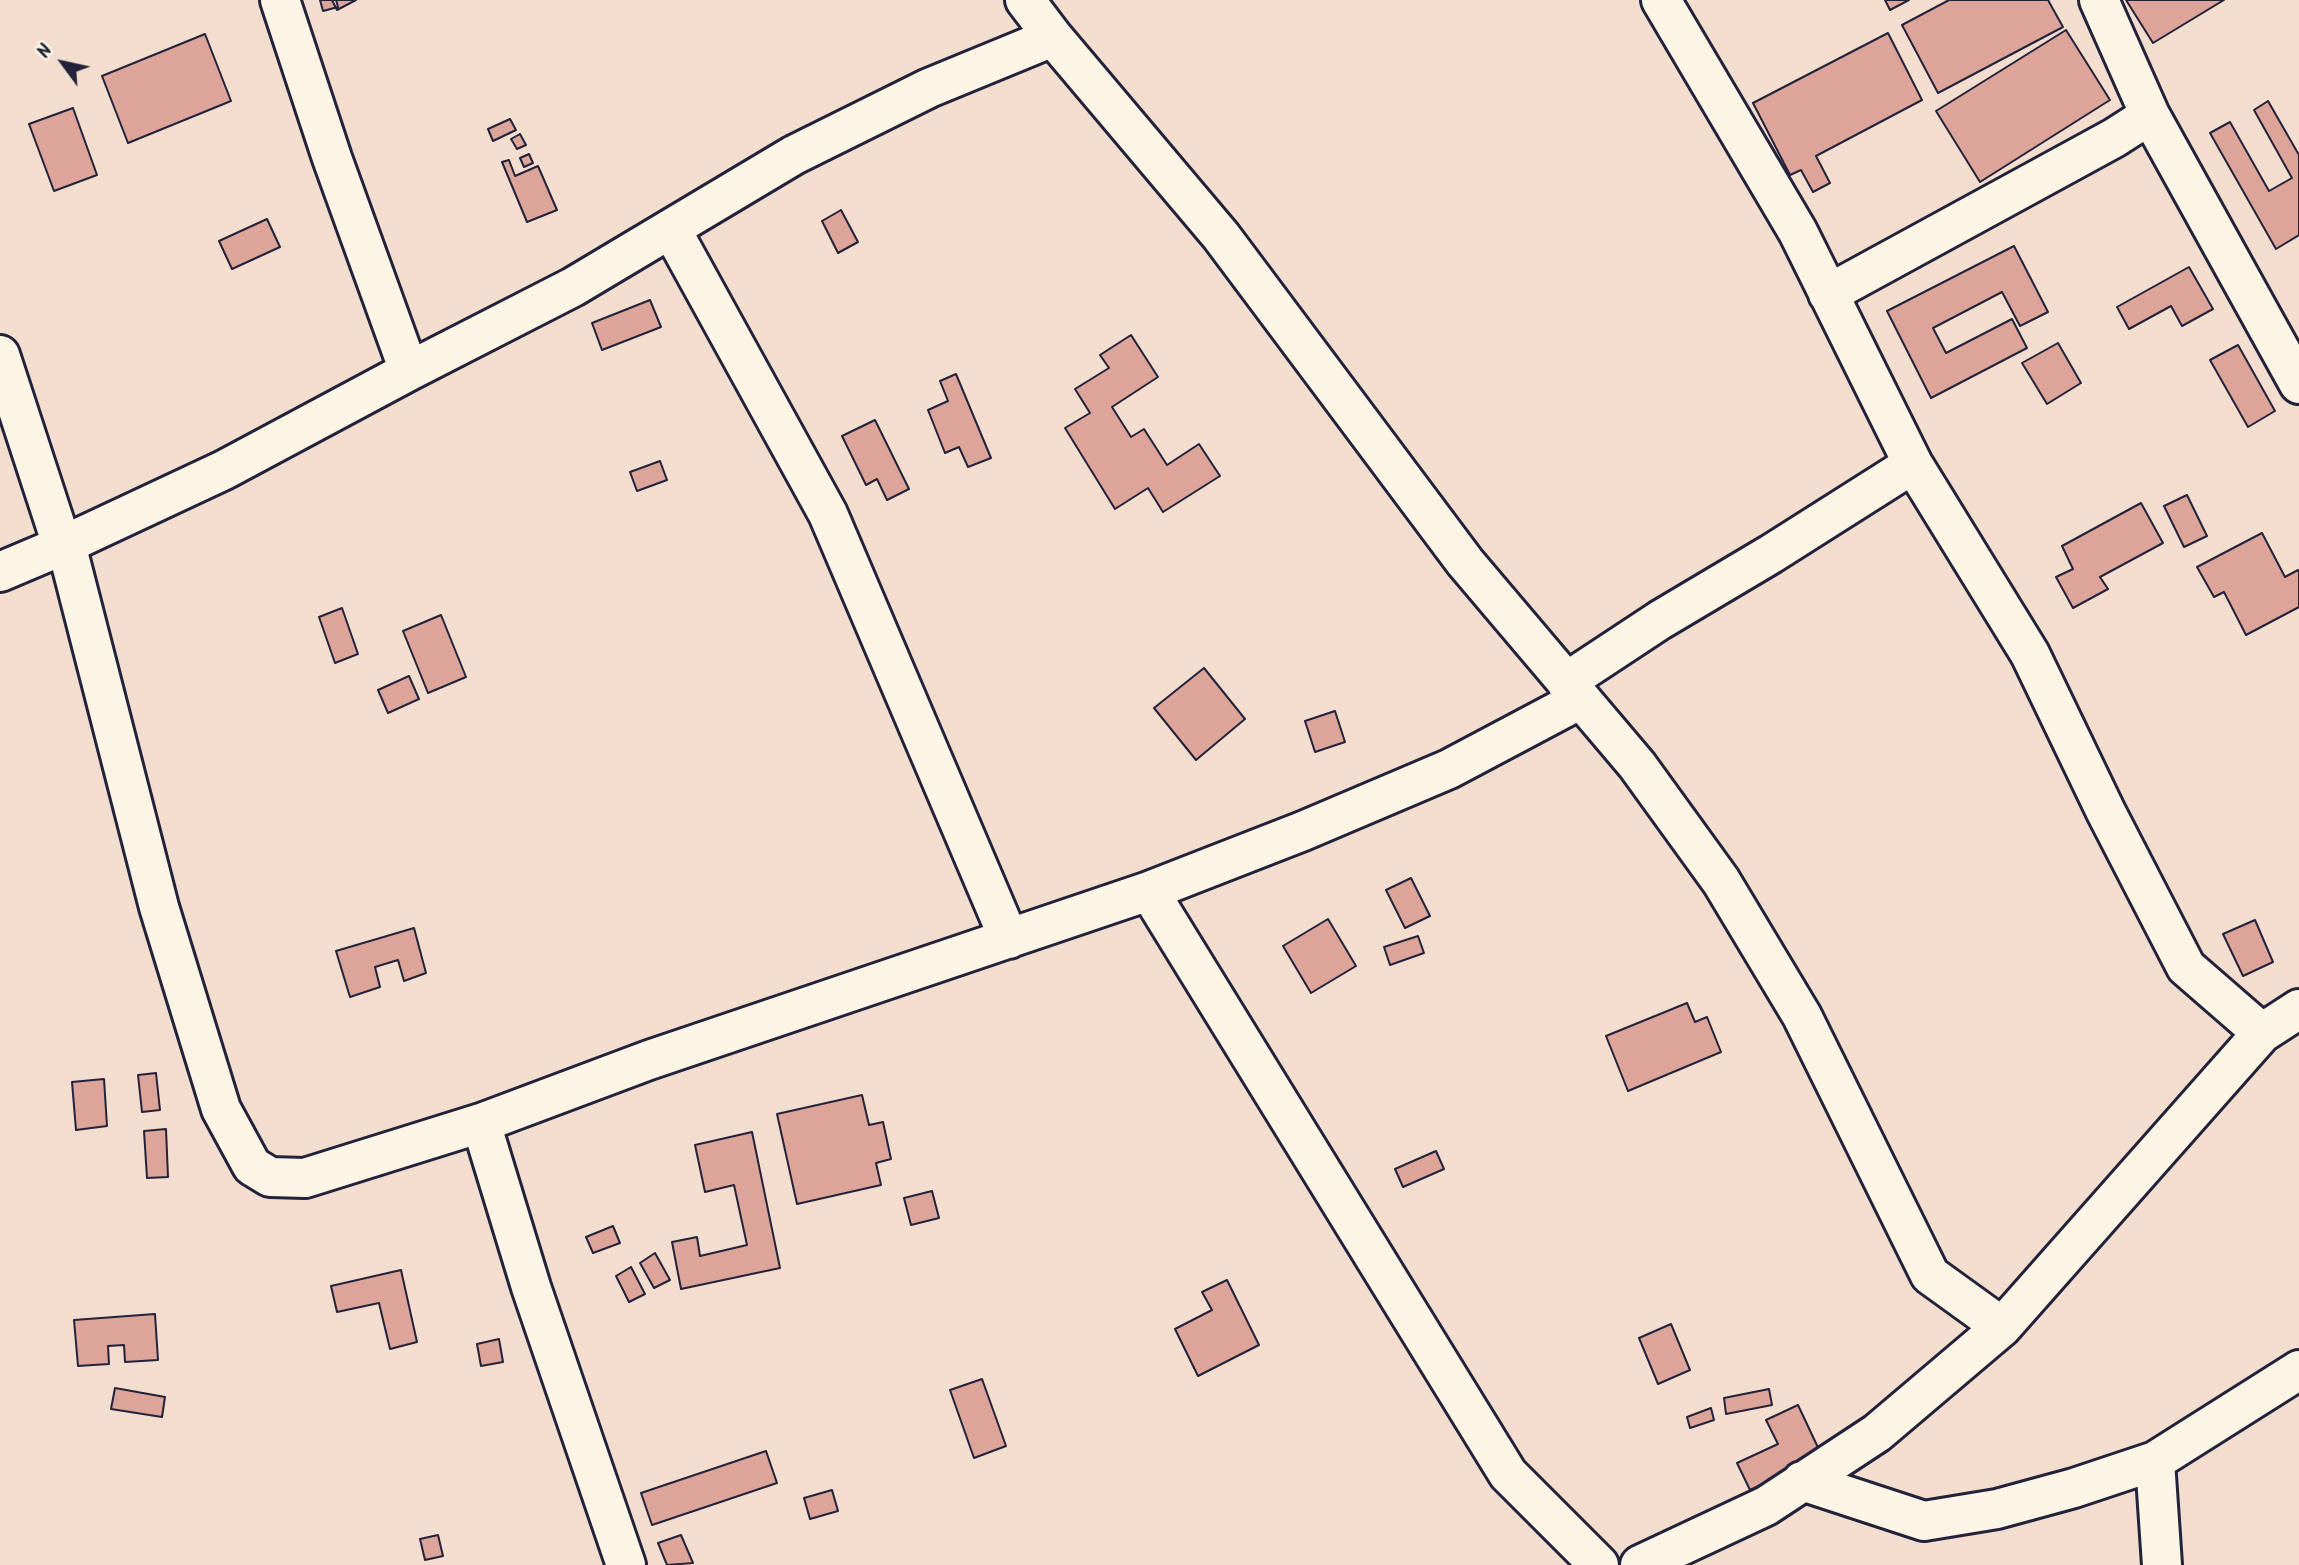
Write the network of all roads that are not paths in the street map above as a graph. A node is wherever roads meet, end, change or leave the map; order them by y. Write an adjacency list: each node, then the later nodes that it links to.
1 (280, 0): 10 (street)
2 (1025, 0): 5 (street)
3 (1661, 0): 8 (street)
4 (2099, 0): 6 (street)
5 (1053, 37): 7 (street); 15 (street)
6 (2150, 115): 8 (street); 11 (street)
7 (671, 229): 10 (street); 17 (street)
8 (1828, 295): 12 (street)
9 (0, 355): 13 (street)
10 (409, 371): 13 (street)
11 (2299, 384)
12 (1913, 464): 15 (street); 19 (street)
13 (66, 544): 14 (street); 20 (street)
14 (0, 572)
15 (1574, 690): 16 (street); 21 (street)
16 (1149, 891): 17 (street); 26 (street)
17 (1009, 939): 20 (street)
18 (2299, 1009): 19 (street)
19 (2262, 1033): 21 (street)
20 (481, 1123): 25 (street)
21 (2002, 1327): 24 (street)
22 (2299, 1370): 23 (street)
23 (2155, 1461): 24 (street); 28 (street)
24 (1802, 1481): 27 (street)
25 (626, 1565)
26 (1599, 1565)
27 (1640, 1565)
28 (2162, 1565)

